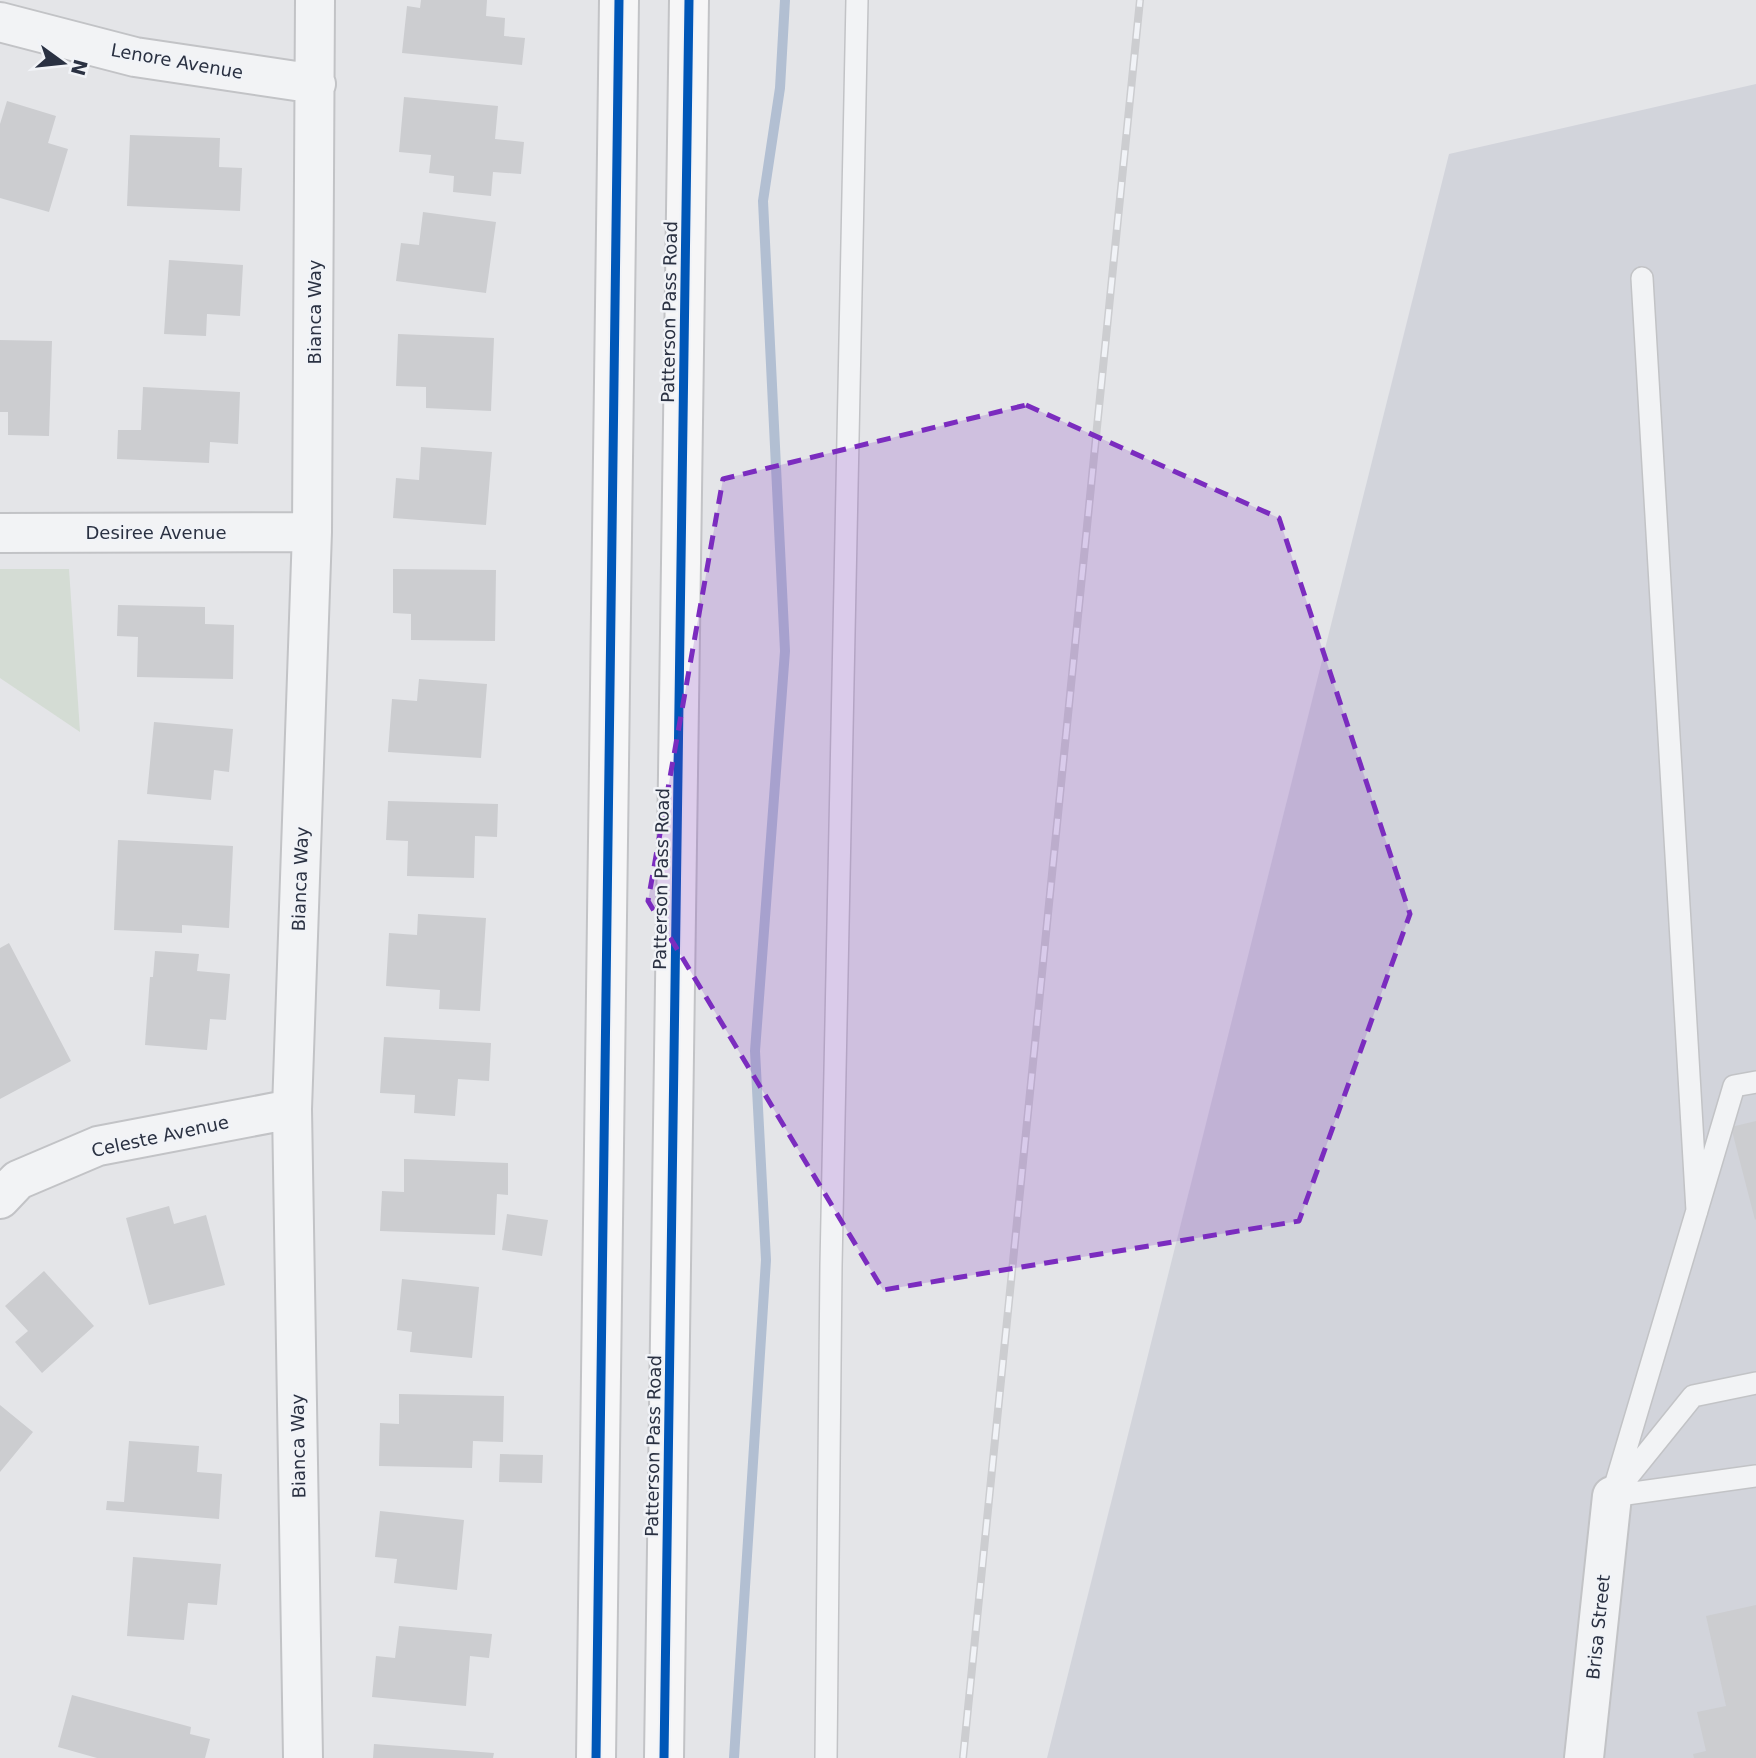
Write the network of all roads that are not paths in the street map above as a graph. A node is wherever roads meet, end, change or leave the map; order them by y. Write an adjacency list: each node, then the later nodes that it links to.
1 (315, 0): 6 (street, Bianca Way)
2 (619, 0): 18 (main road)
3 (689, 0): 19 (main road, Patterson Pass Road)
4 (858, 0): 20 (lane)
5 (0, 22): 6 (street, Lenore Avenue)
6 (316, 84): 8 (street, Bianca Way)
7 (1642, 278): 13 (lane)
8 (312, 532): 9 (street, Desiree Avenue); 11 (street, Bianca Way)
9 (0, 533)
10 (1756, 1082): 13 (lane)
11 (292, 1109): 12 (street, Celeste Avenue); 17 (street, Bianca Way)
12 (0, 1199)
13 (1697, 1211): 16 (lane)
14 (1756, 1383): 16 (lane)
15 (1756, 1476): 16 (lane)
16 (1612, 1496): 21 (street, Brisa Street)
17 (303, 1758)
18 (596, 1758)
19 (664, 1758)
20 (826, 1758)
21 (1584, 1758)

